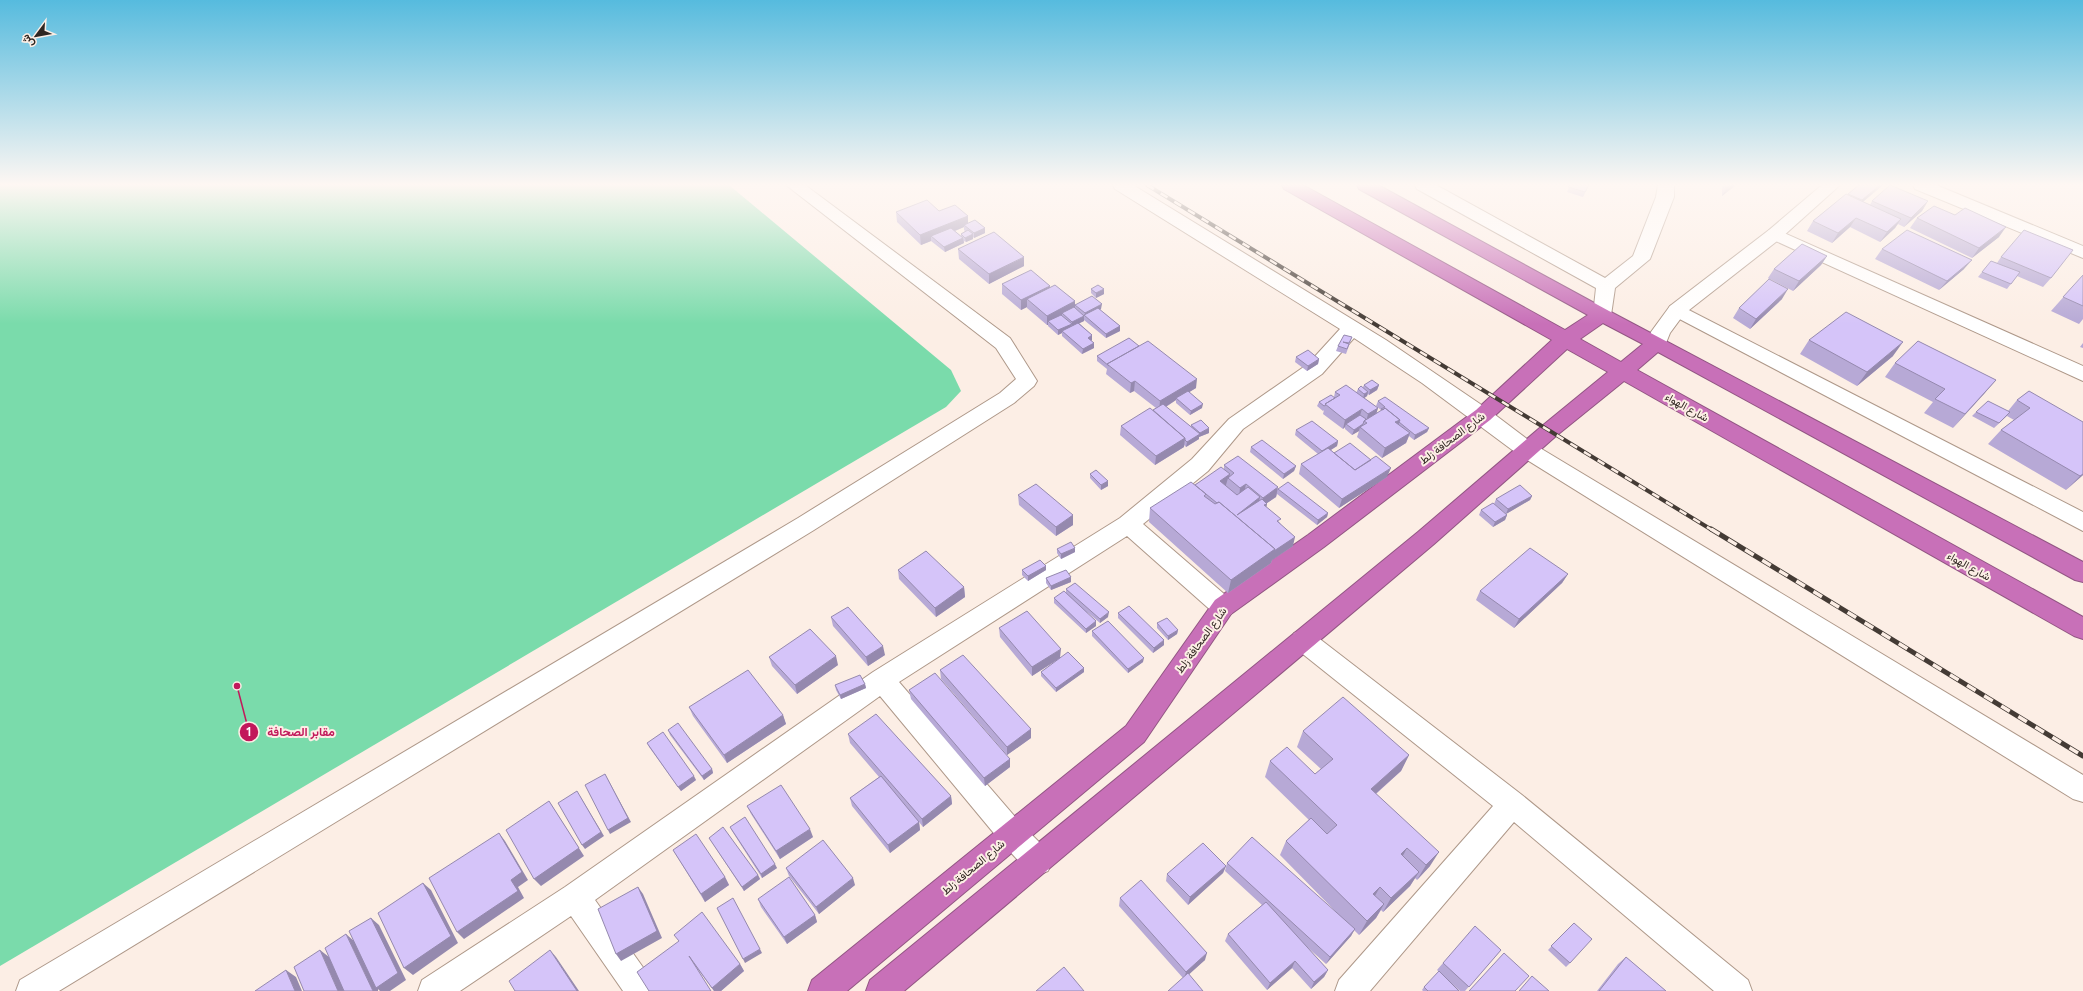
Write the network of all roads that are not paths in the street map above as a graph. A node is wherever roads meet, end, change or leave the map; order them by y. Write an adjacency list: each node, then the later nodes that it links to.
1 (855, 231): 33 (street)
2 (1196, 231): 14 (street)
3 (1372, 231): 15 (highway, شارع الهواء)
4 (1449, 231): 13 (highway)
5 (1507, 231): 11 (street)
6 (1652, 231): 11 (street)
7 (1778, 231): 9 (street)
8 (2033, 231): 10 (street)
9 (1775, 234): 12 (street); 18 (street)
10 (2083, 252)
11 (1606, 286): 13 (street)
12 (1677, 310): 16 (street); 21 (street)
13 (1602, 315): 15 (highway, شارع الصحافة زلط); 16 (highway)
14 (1352, 328): 19 (street); 22 (street)
15 (1564, 340): 17 (highway, شارع الهواء); 19 (highway, شارع الصحافة زلط)
16 (1657, 342): 17 (highway); 23 (highway)
17 (1621, 371): 20 (highway); 25 (highway, شارع الهواء)
18 (2083, 374)
19 (1483, 415): 20 (street); 24 (highway, شارع الصحافة زلط)
20 (1527, 450): 26 (highway); 28 (street)
21 (2083, 522)
22 (1128, 524): 24 (street); 27 (street)
23 (2083, 573)
24 (1223, 607): 30 (highway, شارع الصحافة زلط)
25 (2083, 629)
26 (1303, 640): 29 (street); 31 (highway)
27 (882, 680): 30 (street); 32 (street)
28 (2083, 790)
29 (1512, 804): 38 (street); 39 (street)
30 (1012, 834): 31 (street); 36 (highway, شارع الصحافة زلط)
31 (1038, 861): 37 (highway)
32 (575, 897): 34 (street); 35 (street)
33 (31, 991)
34 (433, 991)
35 (641, 991)
36 (824, 991)
37 (881, 991)
38 (1351, 991)
39 (1737, 991)

